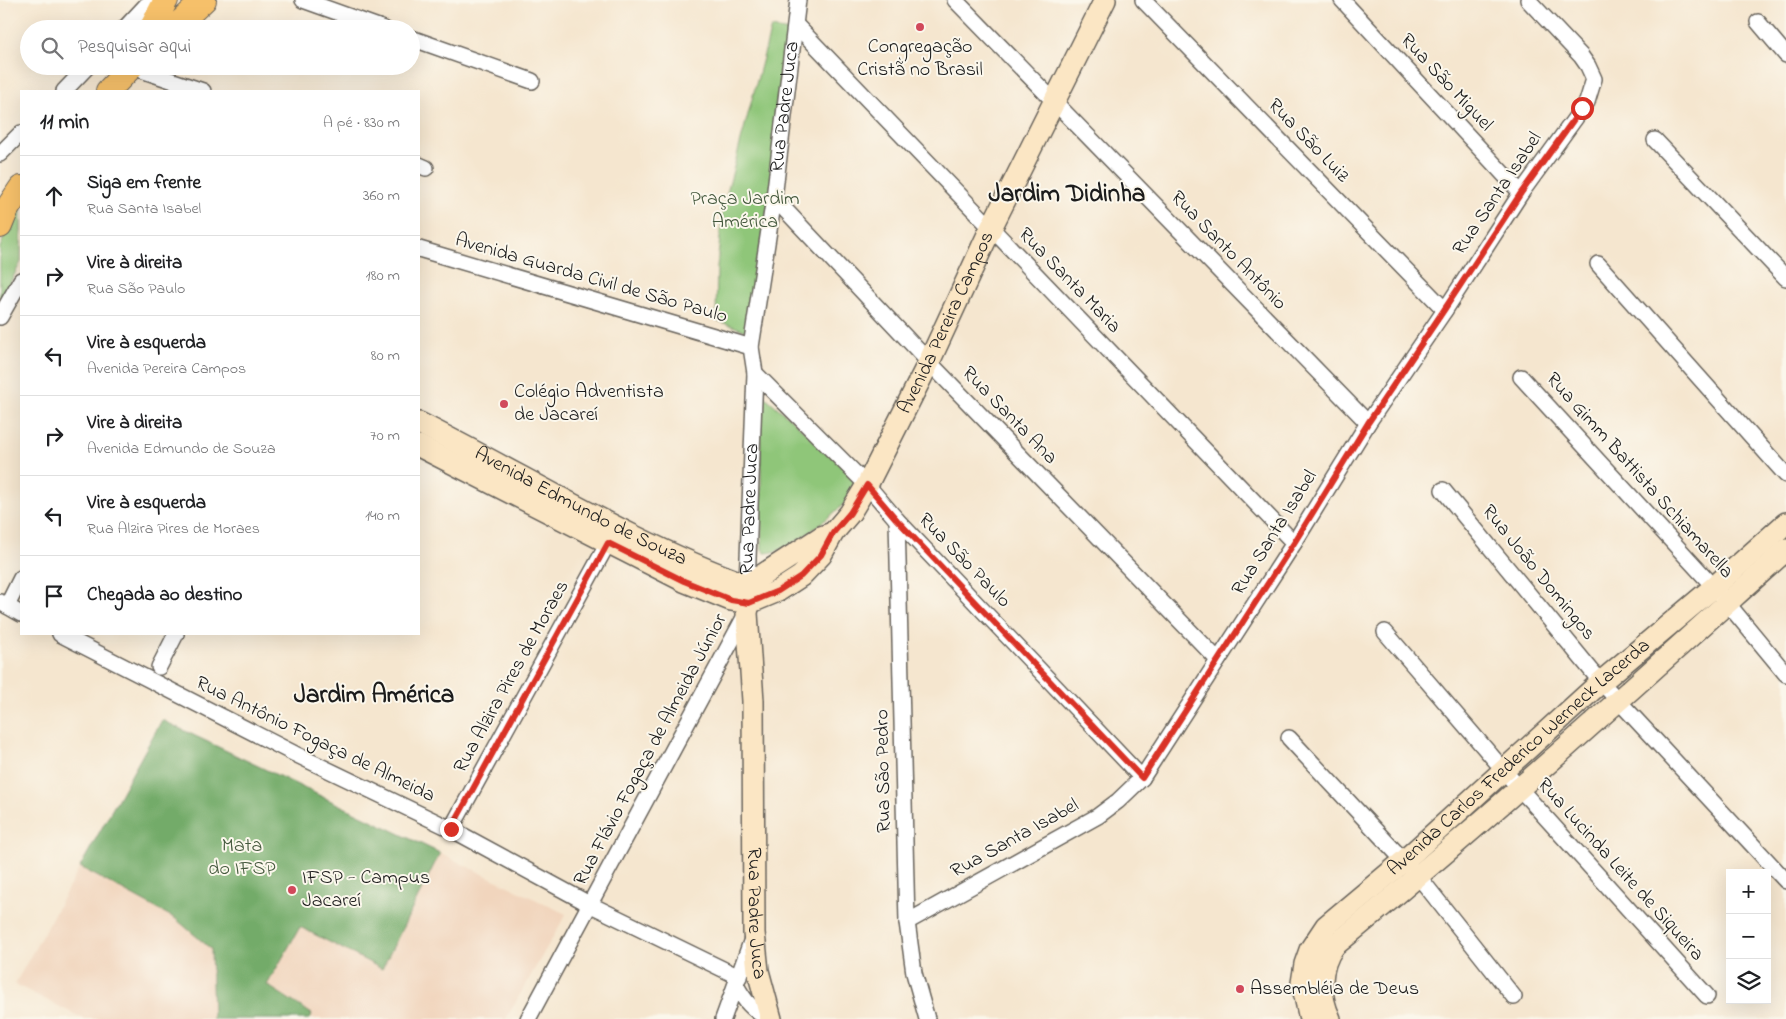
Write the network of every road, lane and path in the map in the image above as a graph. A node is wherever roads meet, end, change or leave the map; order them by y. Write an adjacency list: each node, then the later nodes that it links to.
1 (151, 0): 11 (street)
2 (166, 0): 12 (main road)
3 (204, 0): 13 (main road)
4 (303, 0): 14 (street)
5 (798, 0): 16 (street, Rua Padre Juca)
6 (955, 0): 28 (street, Rua Santo Antônio)
7 (1105, 0): 28 (street, Avenida Pereira Campos)
8 (1143, 0): 41 (street, Rua São Luiz)
9 (1342, 0): 33 (street, Rua São Miguel)
10 (1528, 0): 33 (street, Rua Santa Isabel)
11 (132, 20)
12 (156, 20)
13 (183, 20)
14 (359, 20)
15 (1758, 22): 18 (street)
16 (796, 25): 34 (street, Rua Padre Juca); 36 (street, Rua Santa Maria)
17 (420, 41): 23 (street)
18 (1786, 55)
19 (82, 75): 24 (street)
20 (123, 75): 25 (main road)
21 (127, 75): 26 (street)
22 (158, 75): 27 (street)
23 (532, 81)
24 (72, 89)
25 (109, 90)
26 (120, 90)
27 (200, 90)
28 (1054, 103): 36 (street, Avenida Pereira Campos); 47 (street, Rua Santo Antônio)
29 (20, 134): 31 (street)
30 (1655, 140): 39 (street)
31 (0, 154)
32 (20, 190): 35 (main road)
33 (1521, 193): 41 (street, Rua Santa Isabel)
34 (774, 198): 43 (street, Rua Padre Juca); 44 (street, Rua Santa Ana)
35 (0, 226)
36 (991, 228): 44 (street, Avenida Pereira Campos); 56 (street, Rua Santa Maria)
37 (420, 248): 43 (street, Avenida Guarda Civil de São Paulo)
38 (1598, 264): 50 (street)
39 (1786, 278)
40 (20, 282): 42 (street)
41 (1444, 310): 47 (street, Rua Santa Isabel)
42 (0, 317)
43 (751, 347): 45 (street, Rua Padre Juca)
44 (929, 362): 51 (street, Avenida Pereira Campos); 66 (street, Rua Santa Ana)
45 (756, 374): 51 (street, Rua São Paulo); 60 (street, Rua Padre Juca)
46 (1521, 377): 59 (street, Rua Gimm Battista Schiamarella)
47 (1368, 423): 56 (street, Rua Santa Isabel)
48 (420, 424): 60 (street, Avenida Edmundo de Souza)
49 (420, 447): 55 (street, Avenida Edmundo de Souza)
50 (1786, 475)
51 (867, 485): 53 (street, Rua São Paulo); 60 (street, Avenida Pereira Campos)
52 (1443, 490): 69 (street, Rua João Domingos)
53 (897, 520): 73 (street, Rua São Paulo); 80 (street, Rua São Pedro)
54 (1786, 523): 59 (street, Avenida Carlos Frederico Werneck Lacerda)
55 (608, 543): 60 (street, Avenida Edmundo de Souza); 75 (street, Rua Alzira Pires de Moraes)
56 (1294, 543): 66 (street, Rua Santa Isabel)
57 (1786, 550): 59 (street, Avenida Carlos Frederico Werneck Lacerda)
58 (20, 579): 61 (street)
59 (1721, 595): 68 (street, Rua Gimm Battista Schiamarella); 69 (street, Avenida Carlos Frederico Werneck Lacerda); 70 (street, Avenida Carlos Frederico Werneck Lacerda)
60 (748, 600): 79 (street, Rua Flávio Fogaça de Almeida Júnior); 81 (street, Rua Padre Juca)
61 (3, 604): 62 (street)
62 (20, 613)
63 (1385, 632): 72 (street, Rua Lucinda Leite de Siqueira)
64 (62, 635): 75 (street, Rua Antônio Fogaça de Almeida)
65 (175, 635): 67 (street)
66 (1218, 660): 73 (street, Rua Santa Isabel)
67 (158, 667)
68 (1786, 674)
69 (1601, 682): 70 (street, Rua João Domingos); 72 (street, Avenida Carlos Frederico Werneck Lacerda)
70 (1619, 701): 74 (street, Avenida Carlos Frederico Werneck Lacerda); 78 (street, Rua João Domingos)
71 (1289, 738): 76 (street)
72 (1504, 770): 74 (street, Rua Lucinda Leite de Siqueira); 76 (street, Avenida Carlos Frederico Werneck Lacerda)
73 (1142, 778): 80 (street, Rua Santa Isabel)
74 (1519, 788): 77 (street, Avenida Carlos Frederico Werneck Lacerda); 83 (street, Rua Lucinda Leite de Siqueira)
75 (451, 829): 79 (street, Rua Antônio Fogaça de Almeida)
76 (1405, 860): 77 (street); 89 (street, Avenida Carlos Frederico Werneck Lacerda)
77 (1419, 877): 84 (street); 90 (street, Avenida Carlos Frederico Werneck Lacerda)
78 (1786, 881)
79 (590, 905): 82 (street, Rua Antônio Fogaça de Almeida); 85 (street, Rua Flávio Fogaça de Almeida Júnior)
80 (907, 922): 88 (street, Rua São Pedro)
81 (754, 933): 82 (street); 87 (street, Rua Padre Juca)
82 (738, 981): 86 (street); 87 (street)
83 (1707, 996)
84 (1514, 997)
85 (528, 1019)
86 (723, 1019)
87 (770, 1019)
88 (927, 1019)
89 (1310, 1019)
90 (1330, 1019)

